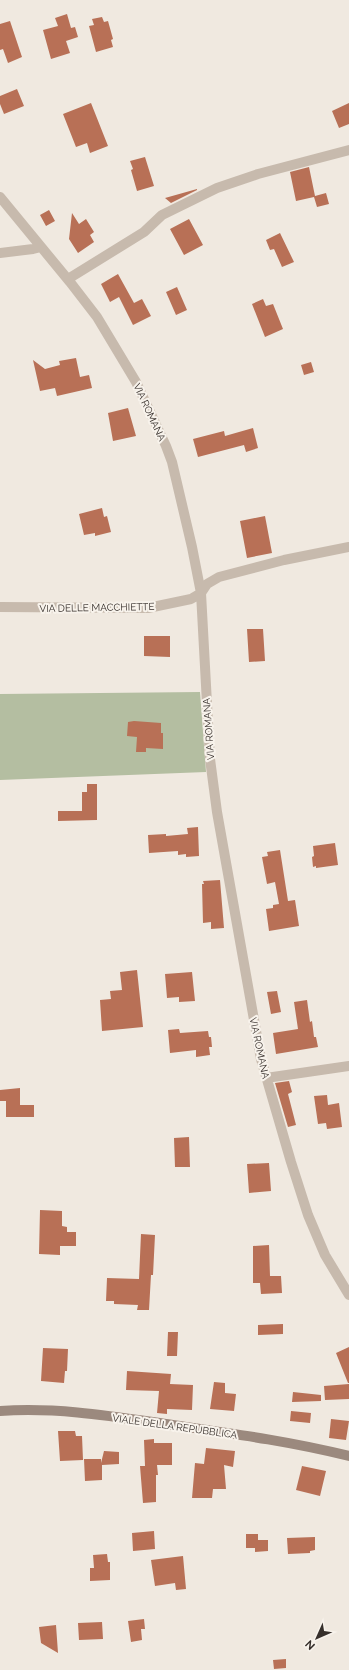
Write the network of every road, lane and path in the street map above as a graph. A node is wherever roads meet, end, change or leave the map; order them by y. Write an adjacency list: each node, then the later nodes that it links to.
1 (349, 150): 5 (street)
2 (0, 197): 3 (street, VIA ROMANA)
3 (41, 247): 4 (street); 5 (street, VIA ROMANA)
4 (0, 253)
5 (68, 279): 7 (street, VIA ROMANA)
6 (349, 547): 7 (street, VIA DELLE MACCHIETTE)
7 (201, 593): 8 (street, VIA DELLE MACCHIETTE); 10 (street, VIA ROMANA)
8 (0, 607)
9 (349, 1066): 10 (street)
10 (266, 1078): 11 (street, VIA ROMANA)
11 (349, 1295)
12 (0, 1411): 13 (main road, VIALE DELLA REPUBBLICA)
13 (349, 1456)

